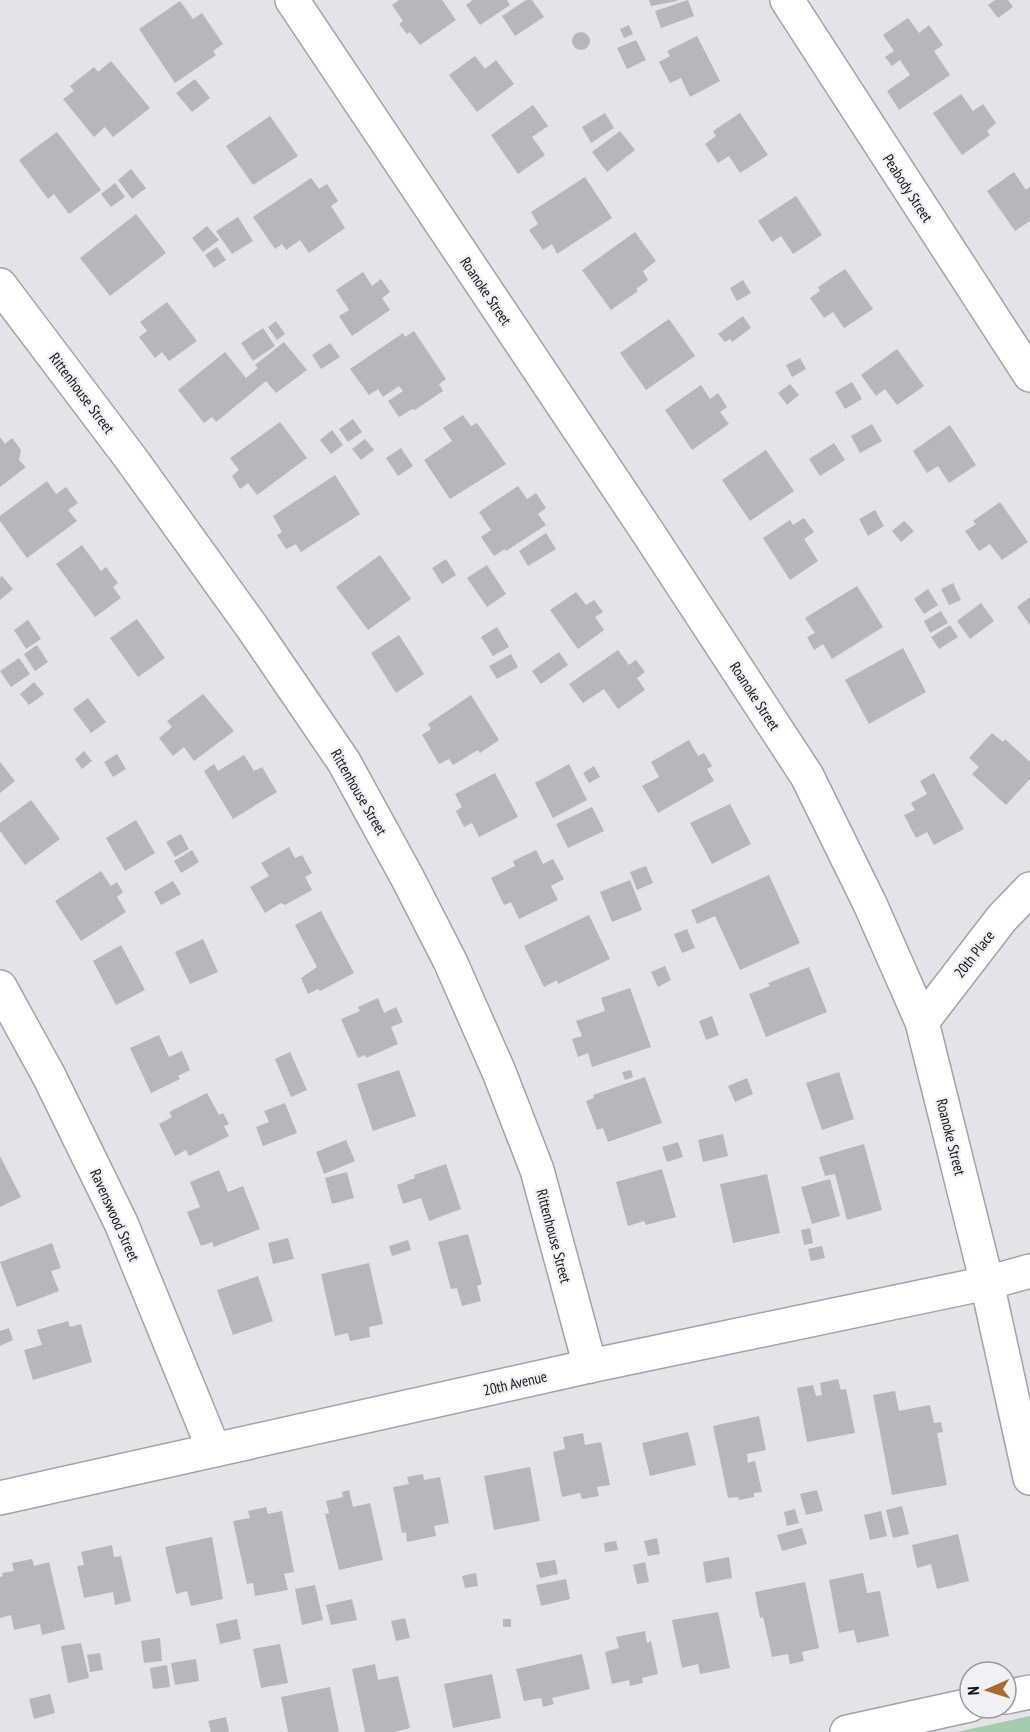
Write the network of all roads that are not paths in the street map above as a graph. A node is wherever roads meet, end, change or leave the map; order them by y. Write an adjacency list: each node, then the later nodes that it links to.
1 (292, 0): 7 (street, Roanoke Street)
2 (787, 0): 4 (street, Peabody Street)
3 (0, 285): 10 (street, Rittenhouse Street)
4 (1030, 375)
5 (1030, 889): 7 (street, 20th Place)
6 (0, 987): 11 (street, Ravenswood Street)
7 (922, 1022): 9 (street, Roanoke Street)
8 (1030, 1271): 9 (street, 20th Avenue)
9 (987, 1283): 10 (street, 20th Avenue); 12 (street, Roanoke Street)
10 (590, 1366): 11 (street, 20th Avenue)
11 (214, 1450): 13 (street, 20th Avenue)
12 (1030, 1478)
13 (0, 1498)
14 (958, 1708): 15 (street)
15 (847, 1732)

